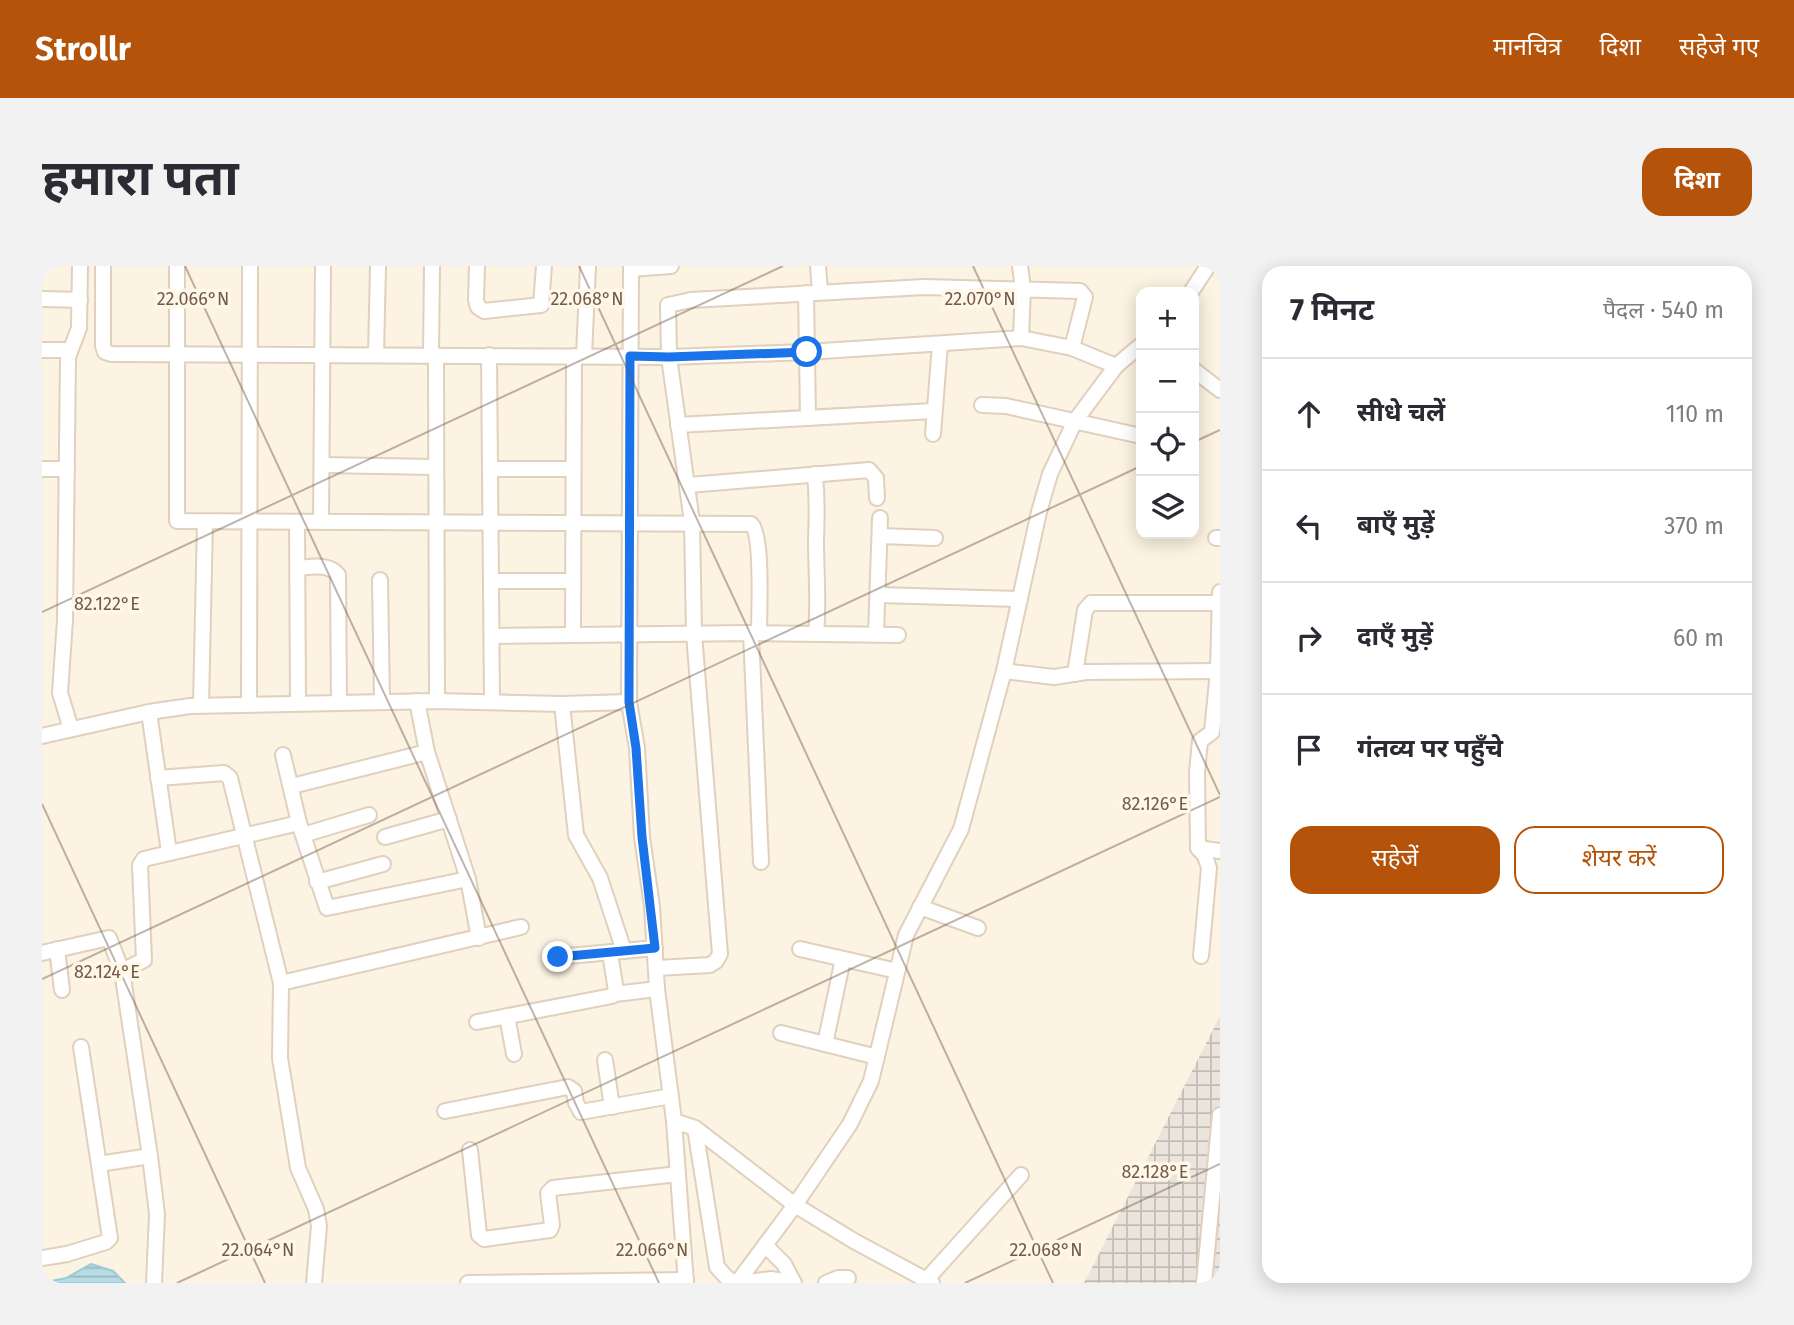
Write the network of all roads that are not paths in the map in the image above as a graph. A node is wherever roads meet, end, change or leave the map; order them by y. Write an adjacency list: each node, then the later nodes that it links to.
1 (80, 266): 20 (street)
2 (103, 266): 28 (street)
3 (177, 266): 28 (street)
4 (250, 266): 29 (street)
5 (323, 266): 30 (street)
6 (378, 266): 31 (street)
7 (432, 266): 32 (street)
8 (477, 266): 9 (street)
9 (544, 266)
10 (588, 266): 34 (street)
11 (671, 266): 15 (street)
12 (818, 266): 18 (street)
13 (1020, 266): 17 (street)
14 (1208, 266): 16 (street)
15 (631, 268): 35 (street)
16 (1194, 287)
17 (1023, 288): 18 (street); 21 (street); 23 (street)
18 (813, 292): 27 (street); 36 (street)
19 (42, 299): 20 (street)
20 (80, 300): 26 (street)
21 (1021, 338): 22 (street); 23 (street)
22 (940, 344): 27 (street); 41 (street)
23 (1072, 348): 37 (street)
24 (42, 349): 26 (street)
25 (1136, 349): 37 (street)
26 (70, 350): 51 (street)
27 (807, 352): 36 (street); 42 (street)
28 (176, 355): 29 (street); 58 (street)
29 (250, 355): 30 (street); 59 (street)
30 (322, 355): 31 (street); 47 (street)
31 (376, 355): 32 (street)
32 (433, 355): 33 (street); 48 (street)
33 (489, 355): 34 (street); 49 (street)
34 (579, 356): 35 (street); 52 (street)
35 (630, 356): 36 (street); 57 (street)
36 (669, 357): 44 (street)
37 (1116, 366): 43 (street)
38 (1199, 374): 39 (street)
39 (1220, 390)
40 (982, 405): 43 (street)
41 (933, 411): 42 (street); 45 (street)
42 (808, 418): 44 (street)
43 (1075, 421): 46 (street); 74 (street)
44 (678, 425): 54 (street)
45 (933, 434)
46 (1136, 435)
47 (322, 465): 48 (street); 61 (street)
48 (436, 467): 62 (street)
49 (490, 468): 52 (street); 63 (street)
50 (42, 469): 51 (street)
51 (67, 469): 98 (street)
52 (572, 469): 64 (street)
53 (816, 474): 54 (street); 55 (street); 77 (street)
54 (689, 485): 65 (street)
55 (877, 498)
56 (880, 518): 66 (street)
57 (629, 521): 64 (street); 65 (street); 81 (street)
58 (205, 522): 59 (street); 96 (street)
59 (248, 522): 60 (street); 94 (street)
60 (297, 522): 61 (street); 68 (street)
61 (321, 522): 62 (street)
62 (437, 522): 63 (street); 88 (street)
63 (491, 522): 64 (street); 70 (street)
64 (573, 522): 71 (street)
65 (692, 522): 76 (street); 78 (street)
66 (880, 536): 67 (street); 73 (street)
67 (935, 538)
68 (298, 568): 89 (street); 93 (street)
69 (380, 580): 90 (street)
70 (491, 581): 71 (street); 83 (street)
71 (572, 581): 80 (street)
72 (1220, 592): 75 (street)
73 (878, 595): 74 (street); 79 (street)
74 (1020, 600): 84 (street)
75 (1220, 603): 85 (street); 86 (street)
76 (755, 633): 77 (street); 78 (street); 113 (street)
77 (816, 633): 79 (street)
78 (694, 634): 81 (street); 129 (street)
79 (876, 634): 82 (street)
80 (573, 635): 81 (street); 83 (street)
81 (628, 635): 92 (street)
82 (898, 635)
83 (492, 636): 91 (street)
84 (1004, 671): 86 (street); 117 (street)
85 (1219, 671): 86 (street); 99 (street)
86 (1075, 674)
87 (417, 701): 88 (street); 90 (street); 101 (street)
88 (436, 701): 91 (street)
89 (339, 702): 90 (street); 93 (street)
90 (382, 702)
91 (492, 702): 95 (street)
92 (629, 702): 95 (street); 121 (street)
93 (298, 703): 94 (street)
94 (250, 704): 96 (street)
95 (562, 704): 124 (street)
96 (201, 705): 97 (street)
97 (149, 712): 98 (street); 103 (street)
98 (71, 729): 100 (street)
99 (1216, 732): 110 (street)
100 (42, 736)
101 (427, 752): 104 (street); 106 (street)
102 (282, 755): 104 (street)
103 (158, 778): 108 (street); 112 (street)
104 (292, 786): 107 (street)
105 (369, 815): 107 (street)
106 (449, 818): 109 (street); 115 (street)
107 (301, 829): 108 (street); 116 (street)
108 (245, 837): 112 (street); 132 (street)
109 (385, 837)
110 (1198, 848): 111 (street); 126 (street)
111 (1220, 851)
112 (169, 852): 130 (street)
113 (761, 862)
114 (383, 864): 116 (street)
115 (468, 879): 116 (street); 120 (street)
116 (317, 882)
117 (920, 907): 119 (street); 131 (street)
118 (521, 927): 120 (street)
119 (978, 928)
120 (480, 938): 132 (street)
121 (655, 948): 124 (street); 129 (street)
122 (57, 949): 125 (street); 130 (street); 134 (street)
123 (800, 949): 128 (street)
124 (617, 952): 127 (street); 135 (street)
125 (42, 953)
126 (1201, 956)
127 (558, 957)
128 (843, 959): 131 (street); 139 (street)
129 (657, 968): 133 (street)
130 (122, 971): 151 (street)
131 (897, 971): 142 (street)
132 (281, 983): 163 (street)
133 (657, 989): 135 (street); 144 (street)
134 (62, 990)
135 (615, 994): 136 (street)
136 (506, 1016): 137 (street); 141 (street)
137 (477, 1021)
138 (781, 1033): 139 (street)
139 (825, 1044): 142 (street)
140 (81, 1047): 152 (street)
141 (514, 1054)
142 (877, 1057): 155 (street)
143 (605, 1060): 145 (street)
144 (671, 1096): 145 (street); 148 (street)
145 (612, 1107): 146 (street)
146 (445, 1111)
147 (1220, 1115): 167 (street)
148 (674, 1121): 149 (street); 153 (street)
149 (695, 1128): 155 (street); 165 (street)
150 (470, 1150): 153 (street)
151 (150, 1156): 152 (street); 162 (street)
152 (99, 1164): 157 (street)
153 (678, 1174): 160 (street)
154 (1021, 1175): 159 (street)
155 (795, 1205): 156 (street); 159 (street)
156 (765, 1245): 161 (street); 165 (street)
157 (42, 1258)
158 (848, 1278): 166 (street)
159 (929, 1281)
160 (686, 1282): 164 (street)
161 (789, 1282): 165 (street)
162 (154, 1283)
163 (314, 1283)
164 (468, 1283)
165 (738, 1283)
166 (826, 1283)
167 (1204, 1283)

